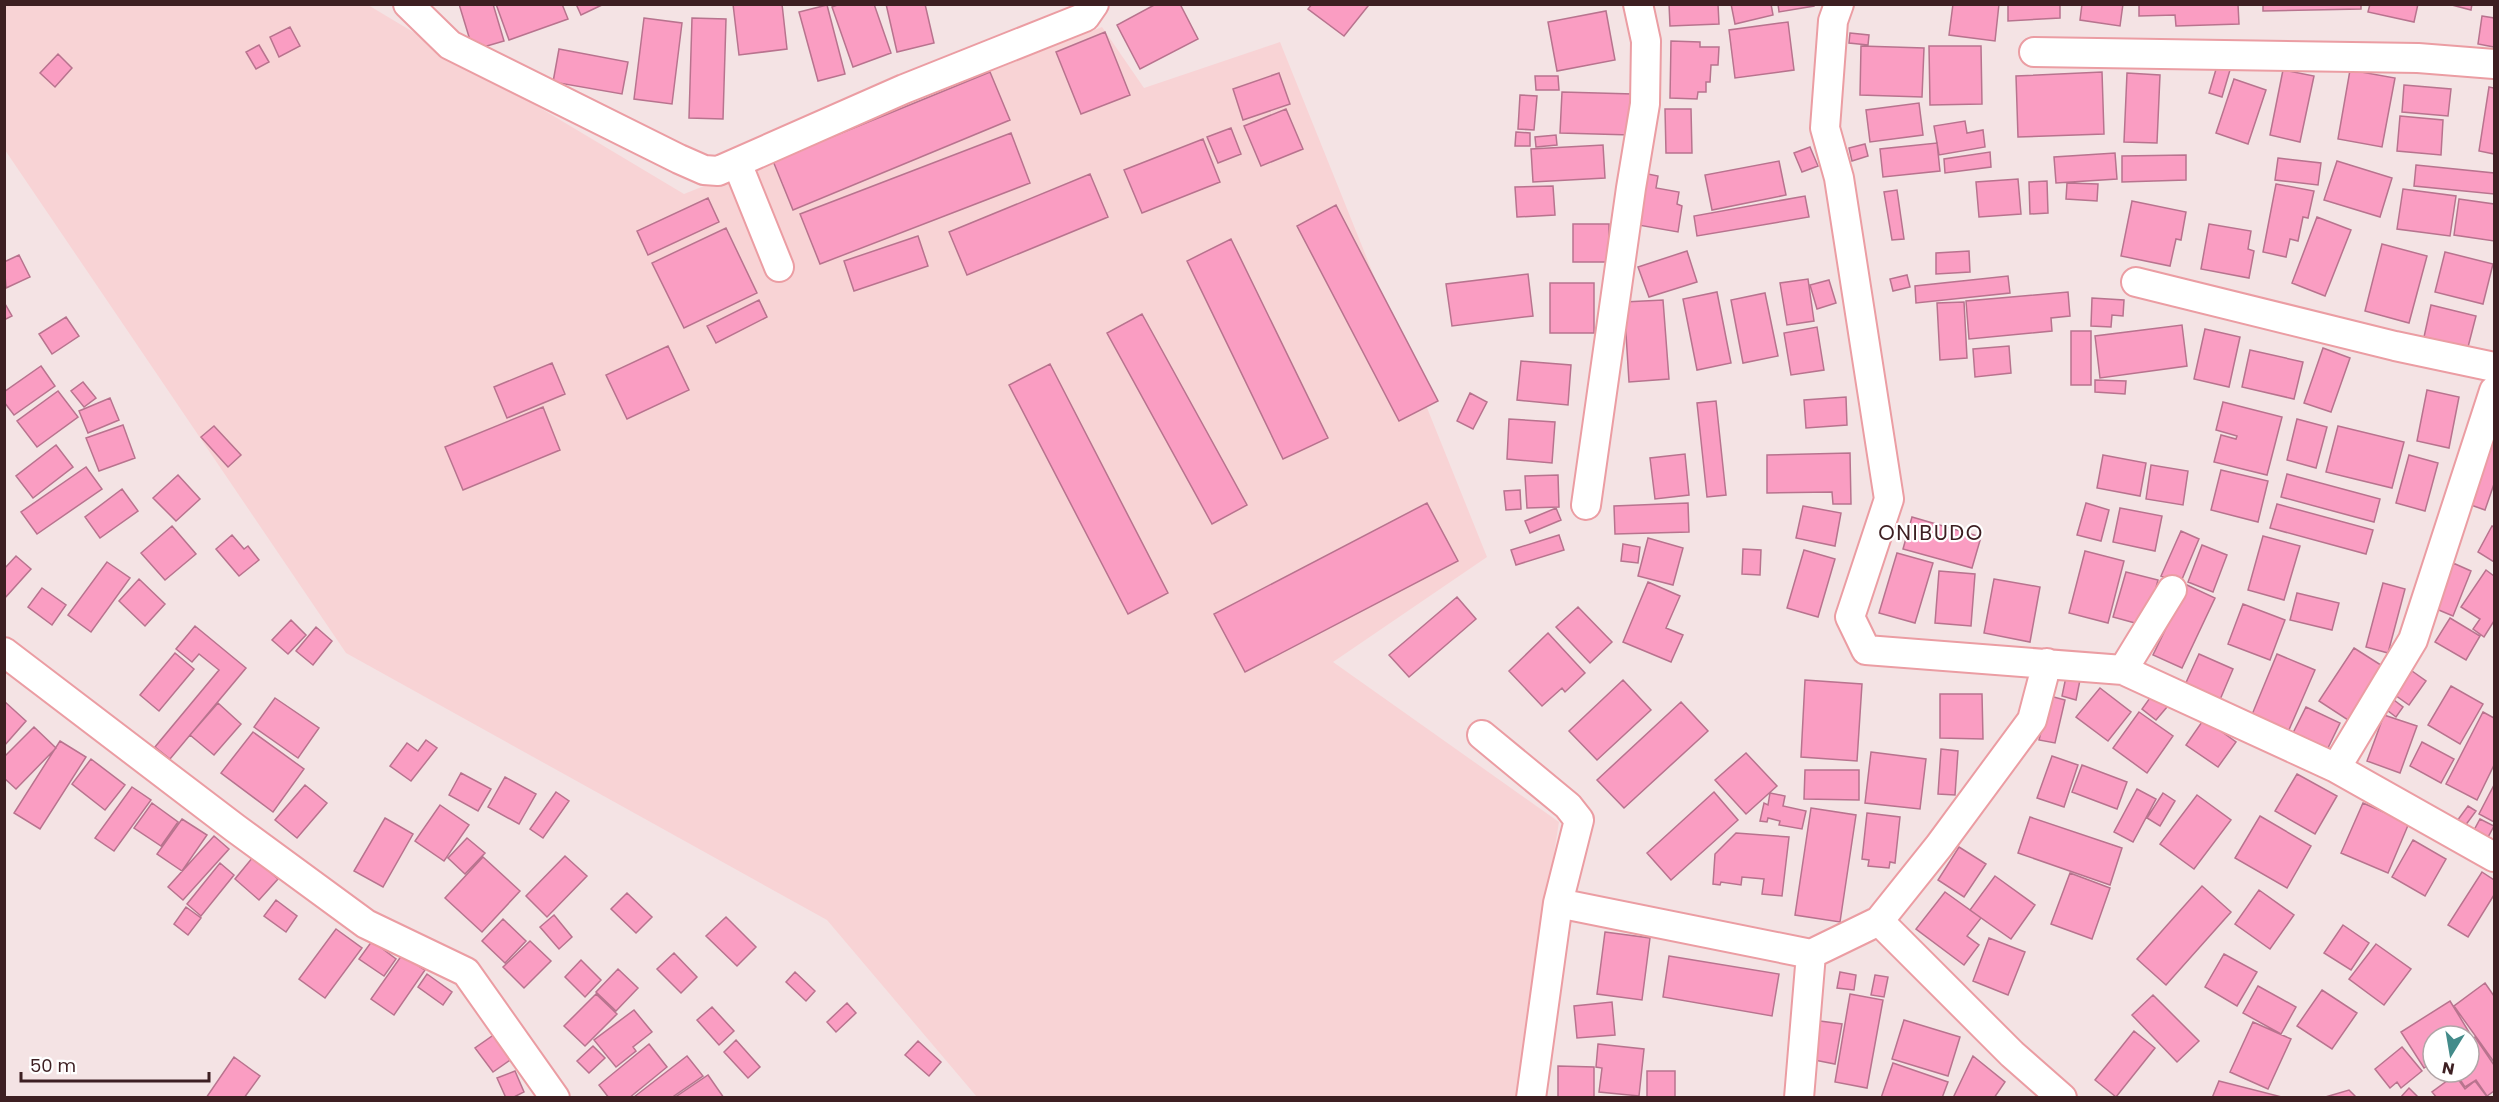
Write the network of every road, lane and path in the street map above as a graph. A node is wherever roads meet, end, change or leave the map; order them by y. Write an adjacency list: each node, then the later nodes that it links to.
1 (408, 4): 7 (street)
2 (1094, 4): 7 (street)
3 (1638, 4): 12 (street)
4 (1839, 4): 15 (street)
5 (2034, 52): 6 (street)
6 (2494, 64)
7 (737, 163): 8 (street)
8 (779, 267)
9 (2136, 282): 10 (street)
10 (2494, 367)
11 (2494, 397): 18 (street)
12 (1586, 505)
13 (2172, 590): 16 (street)
14 (4, 652): 23 (street)
15 (2047, 663): 16 (street); 21 (street)
16 (2123, 670): 18 (street)
17 (1482, 735): 20 (street)
18 (2336, 768): 19 (street)
19 (2494, 857)
20 (1558, 903): 22 (street); 24 (street)
21 (1879, 921): 22 (street); 26 (street)
22 (1811, 954): 25 (street)
23 (555, 1098)
24 (1531, 1098)
25 (1799, 1098)
26 (2062, 1098)

